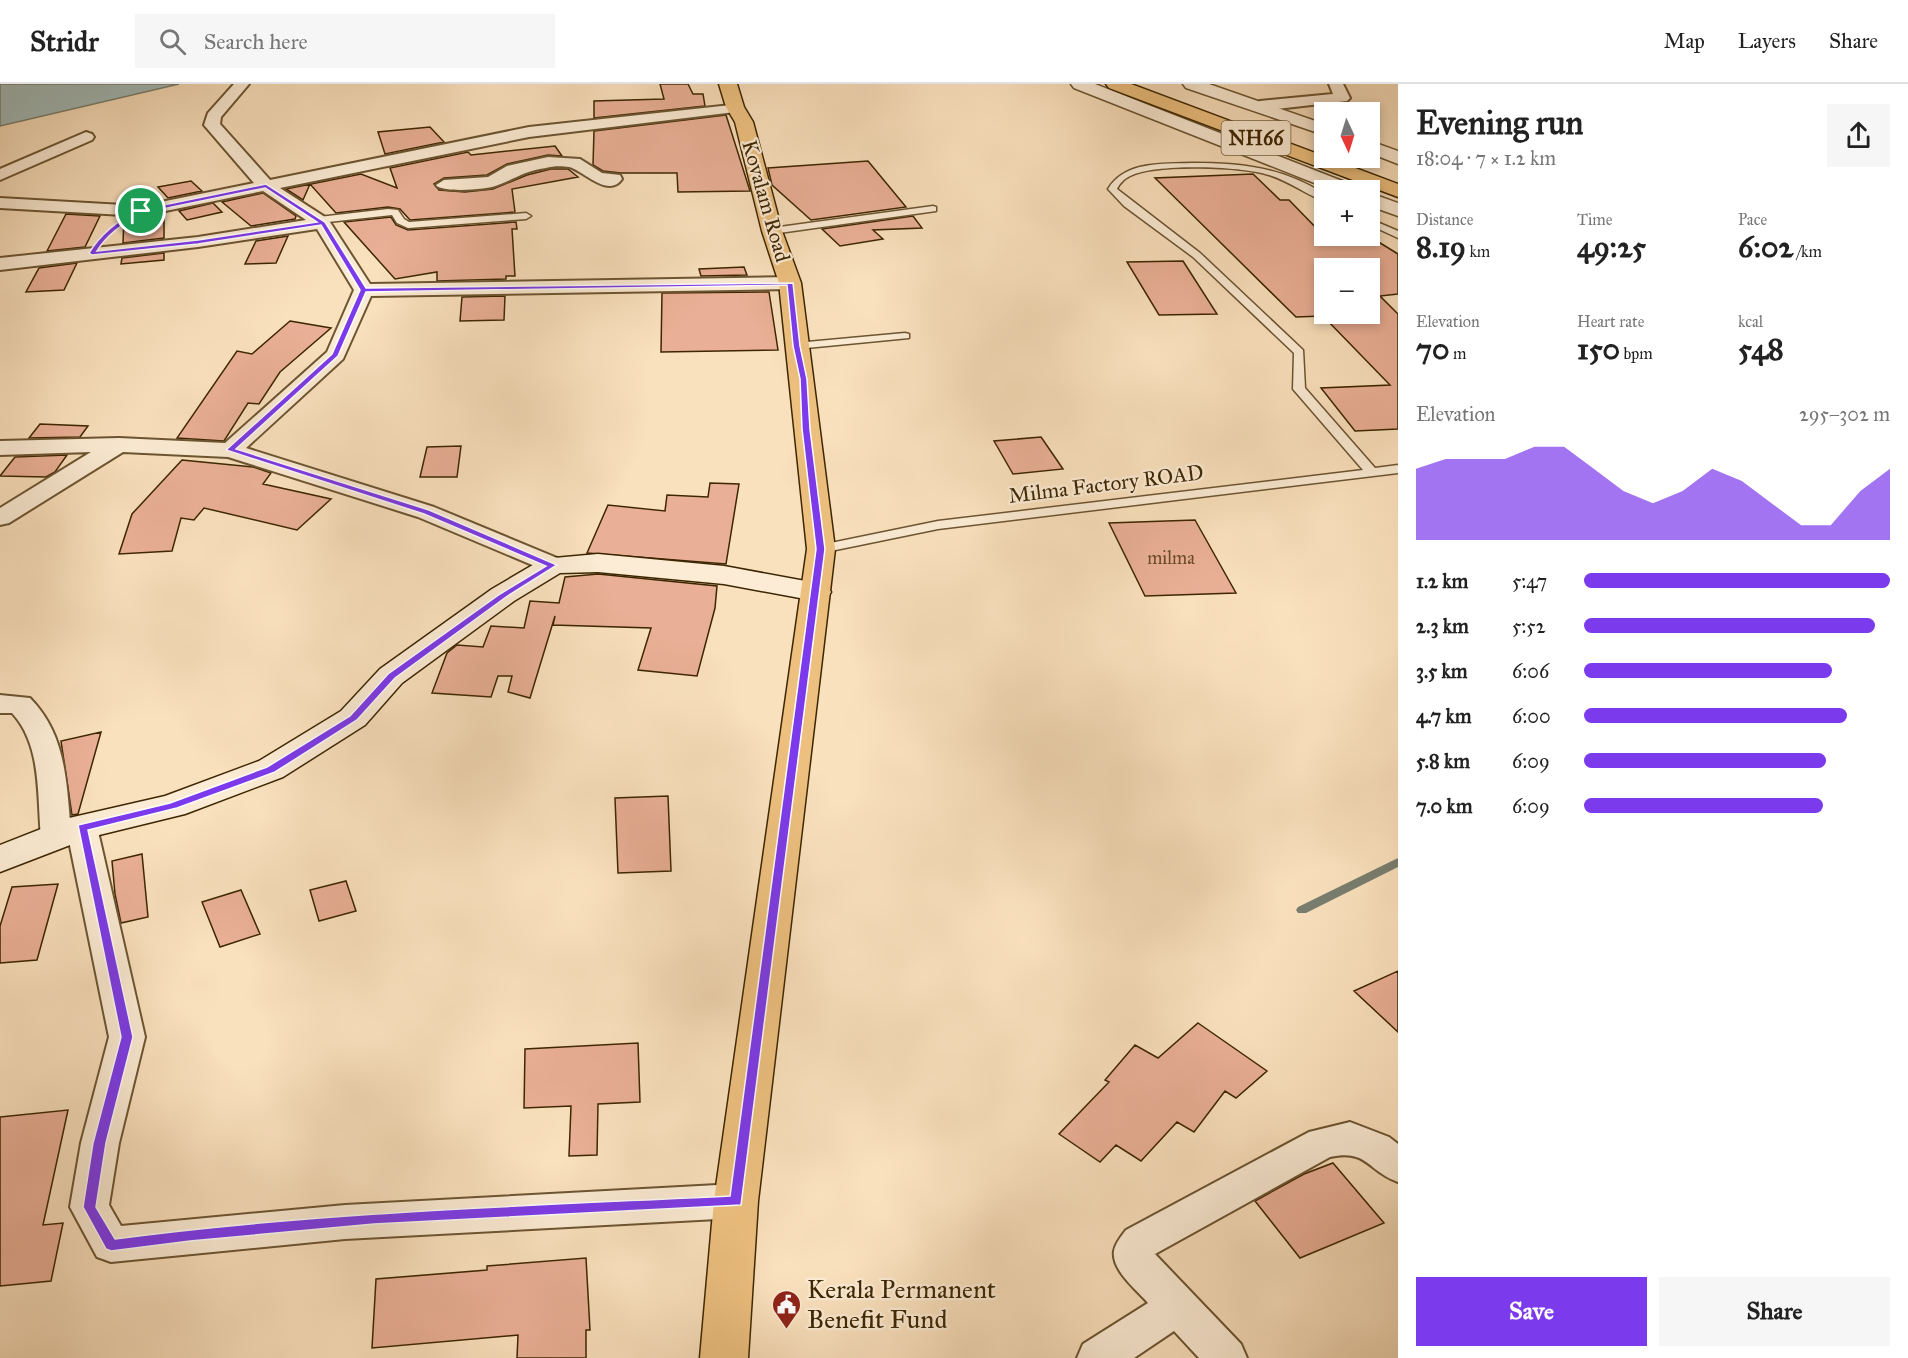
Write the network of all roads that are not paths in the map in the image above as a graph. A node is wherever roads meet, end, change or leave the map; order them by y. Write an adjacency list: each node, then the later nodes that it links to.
1 (242, 84): 21 (street)
2 (1080, 84): 20 (street)
3 (1115, 84): 22 (main road, NH66)
4 (1157, 84): 11 (main road, NH66)
5 (1192, 84): 8 (street)
6 (1336, 84): 8 (street)
7 (732, 95): 13 (street); 33 (main road, Kovalam Road)
8 (1260, 105): 9 (street)
9 (1314, 126)
10 (86, 137): 17 (street)
11 (1314, 142)
12 (1380, 151): 14 (street)
13 (409, 155): 18 (street); 21 (street)
14 (1398, 158)
15 (1380, 167): 16 (main road)
16 (1398, 174)
17 (0, 175)
18 (435, 177): 19 (street); 24 (street)
19 (614, 179)
20 (1323, 180)
21 (266, 186): 29 (street); 31 (street)
22 (1398, 191)
23 (1314, 193): 45 (lane)
24 (462, 199)
25 (0, 202): 29 (street)
26 (1380, 203): 28 (street)
27 (933, 209): 33 (lane)
28 (1398, 210)
29 (141, 211): 35 (street)
30 (526, 216): 31 (lane)
31 (321, 222): 35 (street); 38 (street)
32 (1380, 227): 34 (lane)
33 (772, 231): 37 (main road, Kovalam Road)
34 (1398, 235)
35 (92, 253): 36 (street)
36 (0, 264)
37 (790, 283): 38 (street); 40 (main road, Kovalam Road)
38 (364, 290): 43 (street)
39 (905, 336): 40 (lane)
40 (796, 346): 47 (main road, Kovalam Road)
41 (119, 445): 42 (street); 43 (street); 46 (street)
42 (0, 448)
43 (230, 450): 48 (street)
44 (1398, 469): 45 (lane, Milma Factory ROAD)
45 (1372, 472): 47 (lane, Milma Factory ROAD)
46 (0, 518)
47 (820, 549): 49 (main road, Kovalam Road)
48 (553, 565): 49 (street); 51 (street)
49 (816, 592): 54 (main road, Kovalam Road)
50 (0, 704): 51 (street)
51 (69, 832): 52 (street); 54 (street)
52 (0, 859)
53 (1398, 1166): 55 (street)
54 (736, 1201): 56 (main road, Kovalam Road)
55 (1178, 1305): 57 (street); 58 (street)
56 (724, 1358)
57 (1098, 1358)
58 (1226, 1358)

